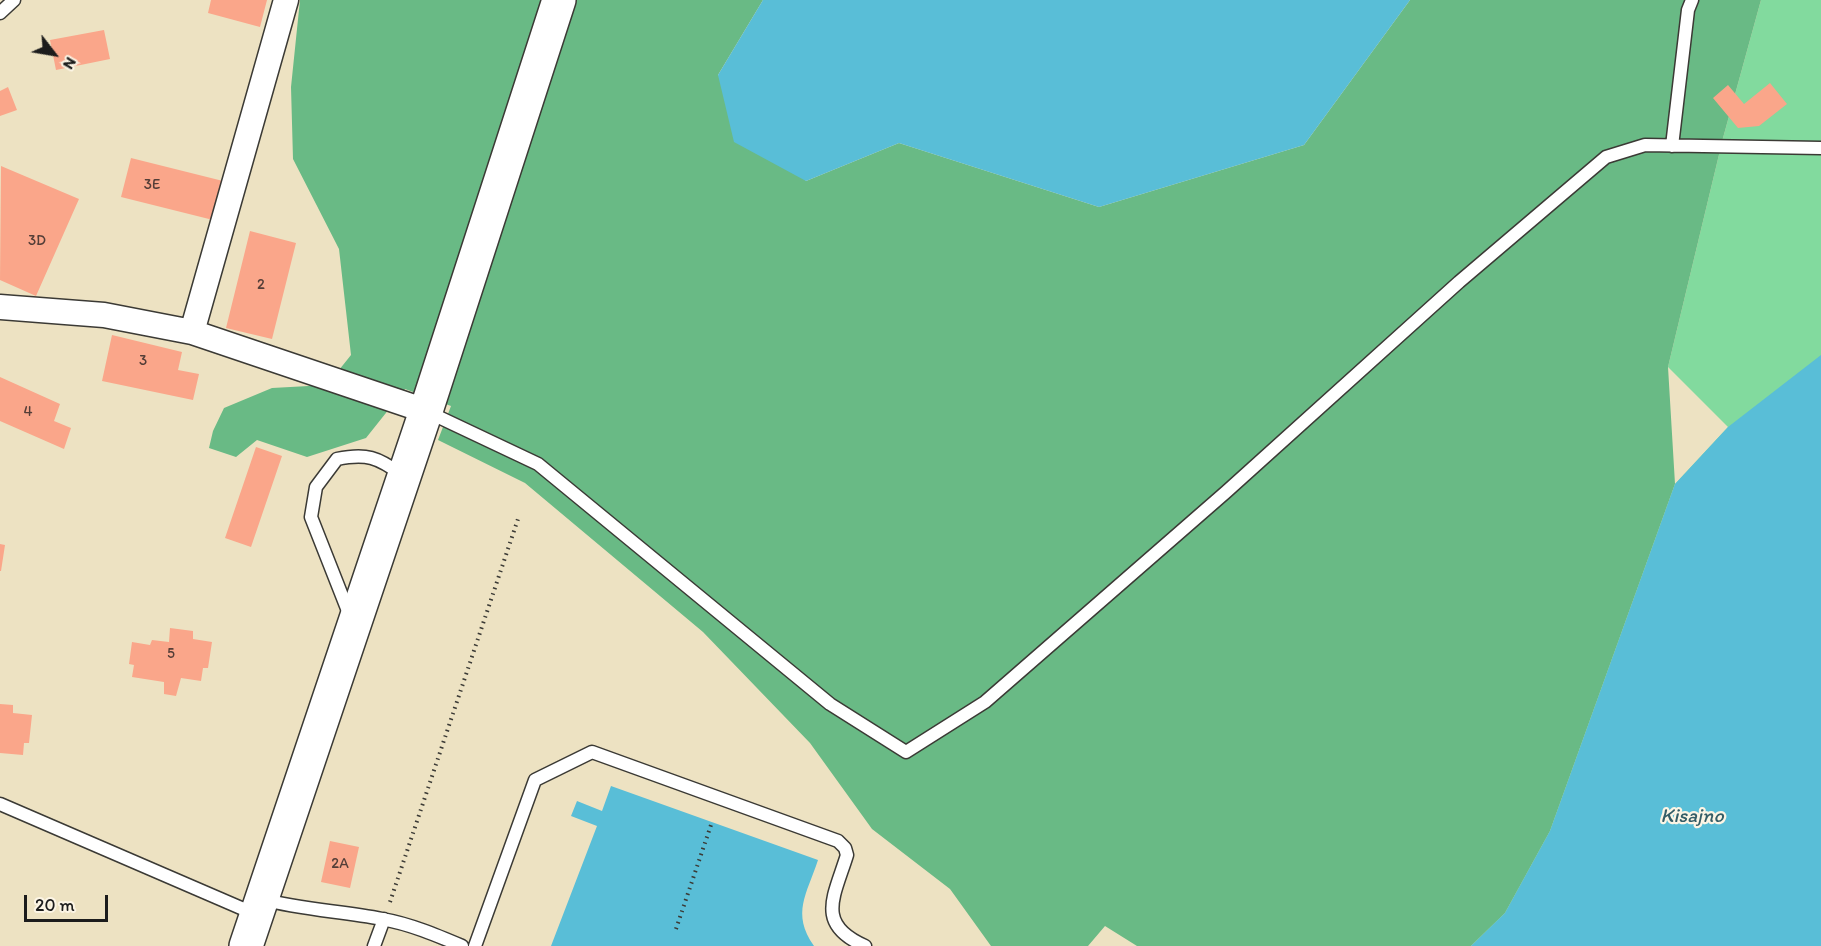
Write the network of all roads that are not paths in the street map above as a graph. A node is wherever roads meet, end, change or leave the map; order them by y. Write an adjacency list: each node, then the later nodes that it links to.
1 (14, 0): 5 (lane)
2 (286, 0): 9 (street)
3 (559, 0): 10 (main road)
4 (1692, 0): 6 (lane)
5 (0, 13)
6 (1672, 146): 7 (lane); 10 (lane)
7 (1821, 148)
8 (0, 307): 9 (street)
9 (192, 332): 10 (street)
10 (426, 411): 11 (main road)
11 (403, 476): 12 (main road); 12 (lane)
12 (353, 624): 14 (main road)
13 (0, 804): 14 (lane)
14 (260, 907): 15 (lane); 16 (main road)
15 (384, 919): 17 (lane); 18 (lane)
16 (246, 946)
17 (374, 946)
18 (462, 946)
19 (475, 946): 20 (lane)
20 (865, 946)

